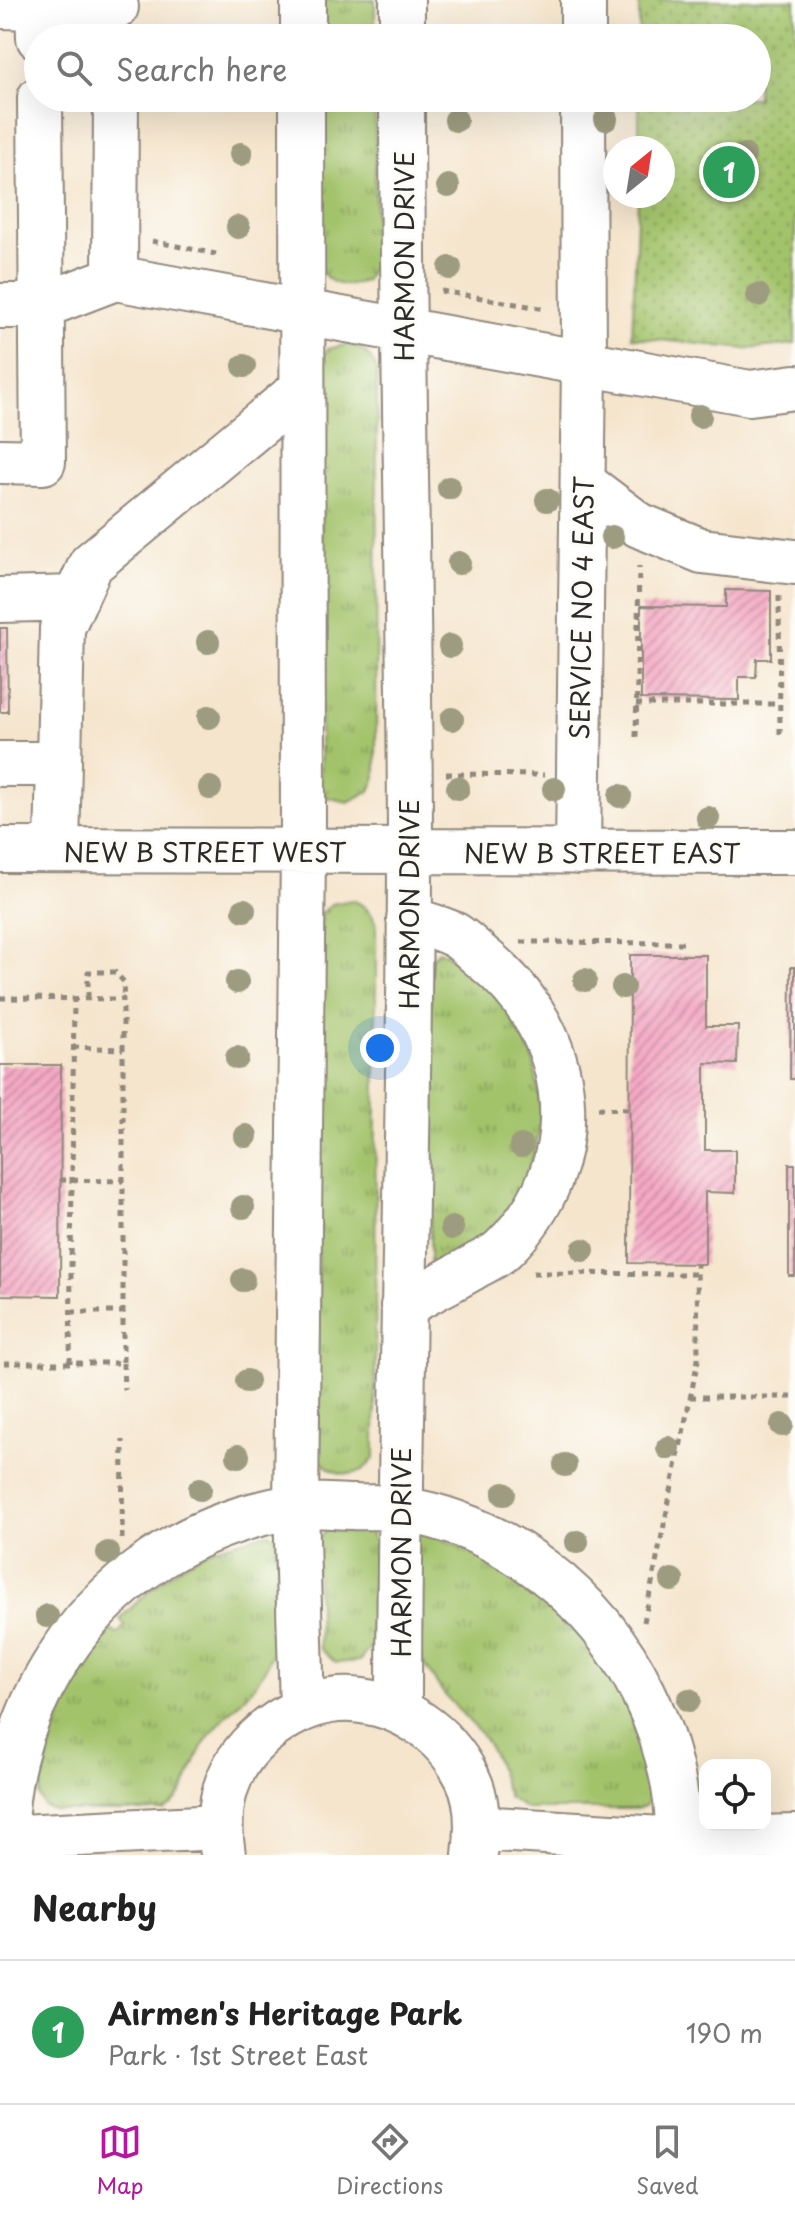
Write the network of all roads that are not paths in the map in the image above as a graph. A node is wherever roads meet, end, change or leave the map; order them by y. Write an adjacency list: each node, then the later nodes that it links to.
1 (303, 0): 6 (street)
2 (402, 0): 7 (street)
3 (583, 0): 8 (street)
4 (116, 15): 5 (street)
5 (26, 17)
6 (303, 24)
7 (402, 24)
8 (583, 24)
9 (39, 112): 15 (street)
10 (116, 112): 14 (street)
11 (302, 112): 16 (street)
12 (402, 112): 17 (street, HARMON DRIVE)
13 (583, 112): 18 (street, SERVICE NO 4 EAST)
14 (115, 278): 15 (street); 16 (street)
15 (21, 306): 21 (street)
16 (302, 314): 17 (street); 20 (street)
17 (402, 332): 18 (street); 31 (street, HARMON DRIVE)
18 (584, 363): 19 (street); 22 (street, SERVICE NO 4 EAST)
19 (795, 387)
20 (302, 389): 24 (street); 30 (street)
21 (0, 461)
22 (583, 483): 23 (street); 32 (street, SERVICE NO 4 EAST)
23 (787, 579)
24 (83, 581): 25 (street); 27 (street)
25 (0, 600)
26 (0, 764): 27 (street)
27 (58, 764): 29 (street)
28 (0, 850): 29 (street, NEW B STREET WEST)
29 (57, 850): 30 (street, NEW B STREET WEST)
30 (303, 850): 31 (street, NEW B STREET WEST); 36 (street)
31 (410, 852): 32 (street, NEW B STREET EAST); 34 (street, HARMON DRIVE)
32 (578, 852): 33 (street, NEW B STREET EAST)
33 (795, 852)
34 (409, 919): 35 (street, HARMON DRIVE); 35 (street)
35 (403, 1306): 37 (street, HARMON DRIVE)
36 (296, 1506): 37 (street); 38 (street); 43 (street)
37 (399, 1508): 39 (street, HARMON DRIVE); 44 (street)
38 (302, 1708): 39 (street); 41 (street)
39 (399, 1710): 42 (street)
40 (795, 1837): 44 (street)
41 (221, 1841): 43 (street)
42 (477, 1841): 44 (street)
43 (3, 1843)
44 (678, 1847)

